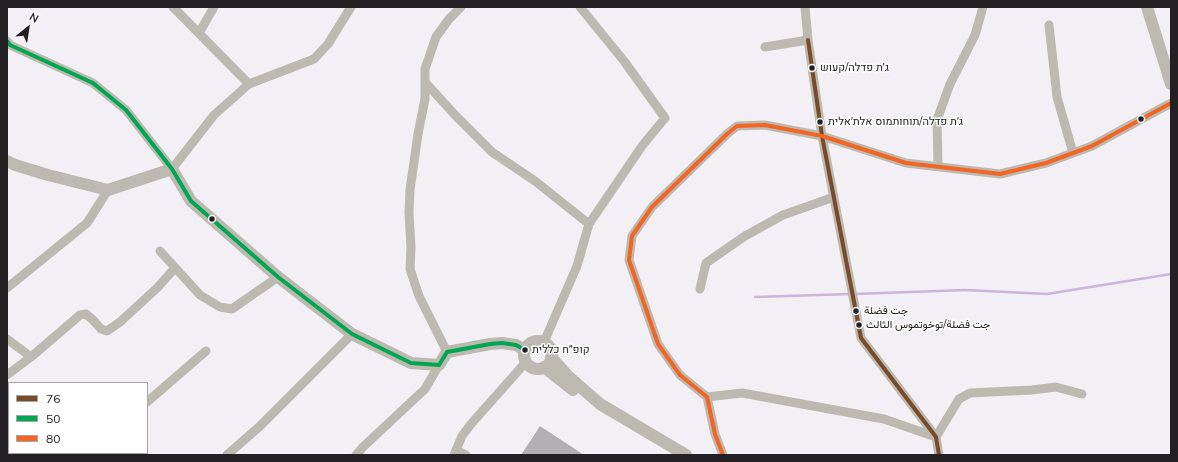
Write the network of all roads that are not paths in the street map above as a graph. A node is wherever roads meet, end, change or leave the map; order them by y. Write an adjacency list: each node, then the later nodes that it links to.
1 (173, 7): 10 (street)
2 (214, 7): 10 (street)
3 (351, 7): 15 (street)
4 (461, 7): 14 (street)
5 (580, 7): 25 (street)
6 (805, 7): 11 (street)
7 (983, 7): 21 (street)
8 (1147, 7): 16 (street)
9 (1049, 25): 19 (street)
10 (199, 33): 15 (street)
11 (808, 40): 13 (street); 18 (street)
12 (8, 45): 22 (street)
13 (765, 47)
14 (425, 82): 25 (street); 36 (street)
15 (249, 84): 22 (street)
16 (1171, 84)
17 (1171, 103): 19 (street)
18 (822, 136): 21 (street); 24 (street); 43 (street)
19 (1073, 153): 21 (street)
20 (7, 161): 23 (street)
21 (938, 166)
22 (172, 168): 23 (street); 28 (street)
23 (108, 190): 29 (street)
24 (834, 197): 30 (street); 45 (street)
25 (589, 224): 33 (street)
26 (160, 251): 27 (street)
27 (175, 268): 28 (street); 37 (street)
28 (278, 277): 31 (street)
29 (7, 288)
30 (700, 289)
31 (352, 334): 40 (street); 47 (street)
32 (7, 339): 37 (street)
33 (544, 342): 34 (street); 39 (street)
34 (525, 350): 36 (street); 38 (street)
35 (206, 351): 44 (street)
36 (447, 352): 40 (street)
37 (31, 358): 41 (street)
38 (526, 362): 39 (street); 46 (street)
39 (547, 362): 50 (street); 51 (street)
40 (439, 365): 48 (street)
41 (7, 375)
42 (1082, 394): 45 (street)
43 (707, 397): 45 (street); 52 (street)
44 (148, 401)
45 (936, 437): 53 (street)
46 (455, 453): 49 (street)
47 (227, 455)
48 (356, 455)
49 (466, 455)
50 (670, 455)
51 (686, 455)
52 (723, 455)
53 (939, 455)

